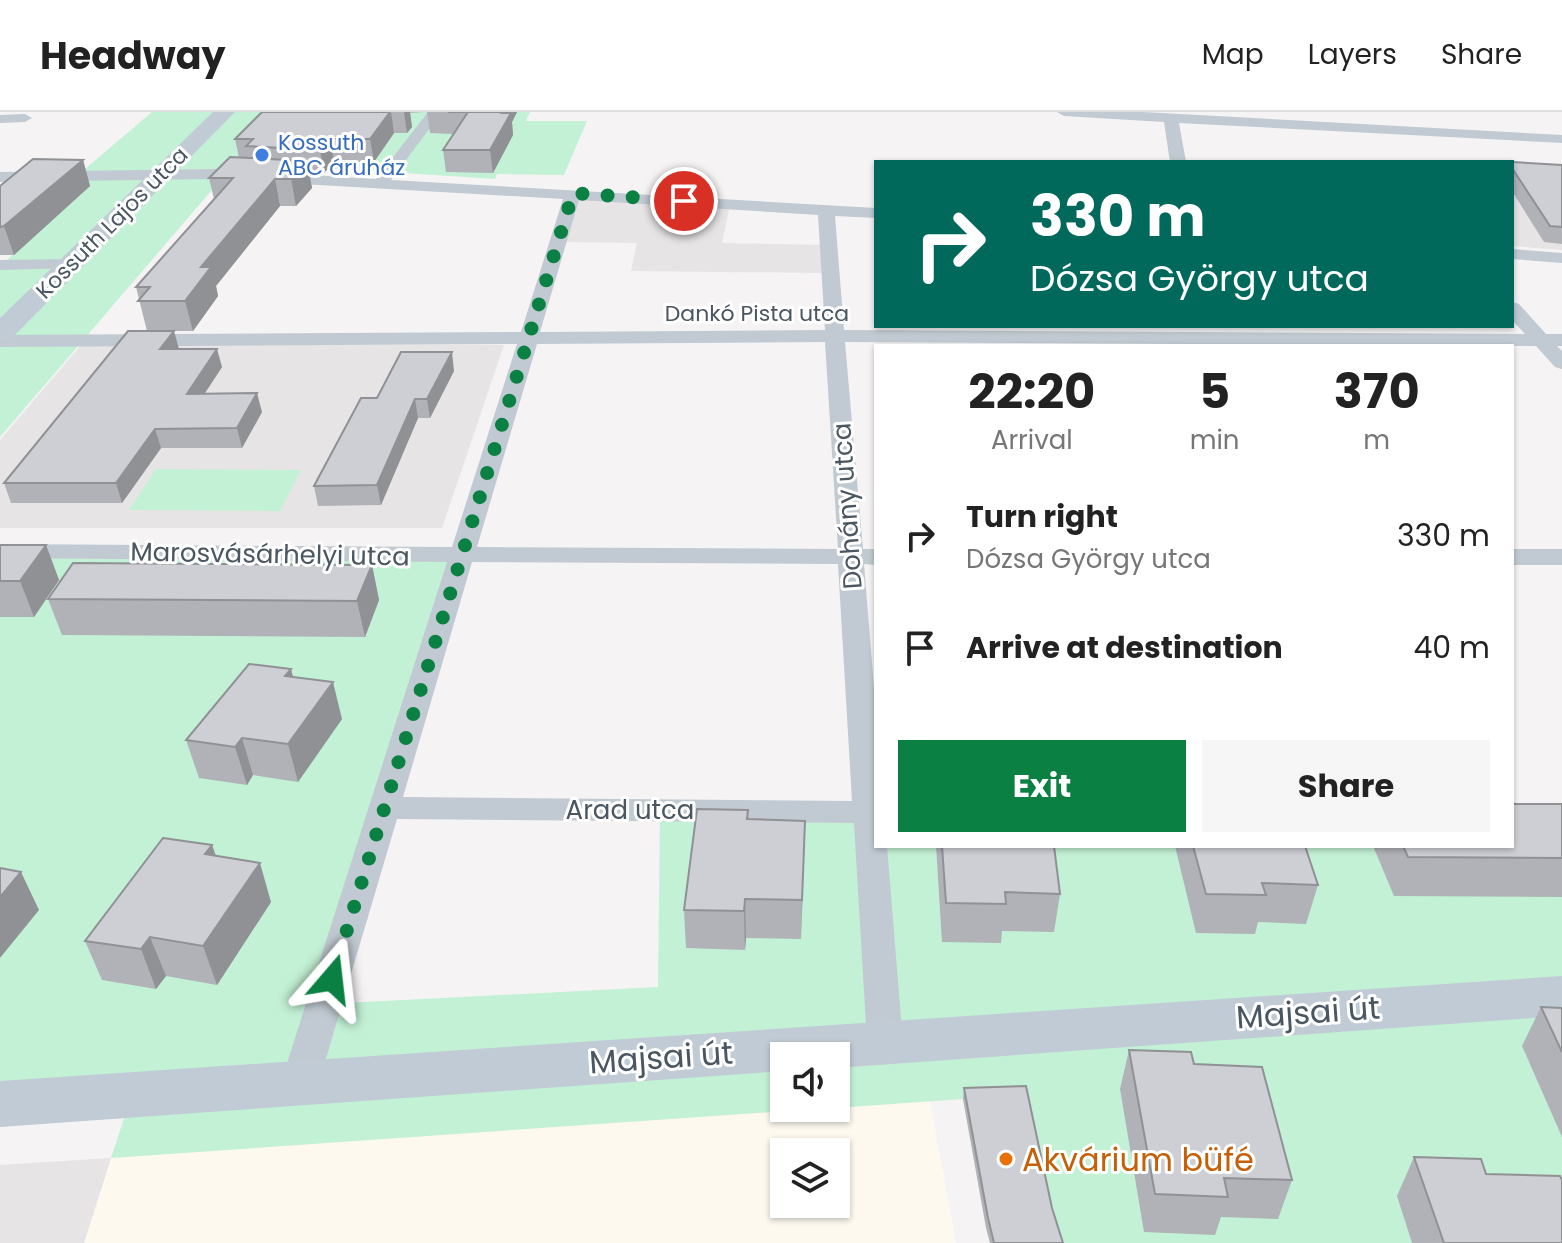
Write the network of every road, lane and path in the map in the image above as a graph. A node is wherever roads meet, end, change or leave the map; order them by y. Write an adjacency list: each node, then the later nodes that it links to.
1 (225, 112): 9 (main road, Kossuth Lajos utca)
2 (1064, 112): 5 (street)
3 (426, 117): 11 (street)
4 (25, 118): 6 (street)
5 (1171, 118): 7 (street); 8 (street)
6 (0, 119)
7 (1562, 139)
8 (1178, 160)
9 (162, 174): 10 (street); 11 (street); 17 (main road, Kossuth Lajos utca)
10 (0, 177)
11 (382, 181): 12 (street)
12 (573, 193): 13 (street); 23 (street)
13 (826, 210): 14 (street); 21 (street, Dohány utca)
14 (874, 213)
15 (1514, 254): 16 (street)
16 (1562, 258)
17 (71, 264): 18 (street); 20 (main road, Kossuth Lajos utca)
18 (0, 265)
19 (1514, 310): 24 (street)
20 (0, 334)
21 (834, 336): 22 (street, Dankó Pista utca); 23 (street, Dankó Pista utca); 30 (street, Dohány utca)
22 (1191, 337): 24 (street, Dankó Pista utca)
23 (529, 338): 26 (street, Dankó Pista utca); 29 (street)
24 (1541, 340): 25 (street, Dankó Pista utca); 27 (street)
25 (1562, 340)
26 (0, 341)
27 (1562, 363)
28 (0, 551): 29 (street, Marosvásárhelyi utca)
29 (462, 557): 30 (street, Marosvásárhelyi utca); 34 (street)
30 (850, 557): 31 (street, Marosvásárhelyi utca); 35 (street, Dohány utca)
31 (874, 557)
32 (1514, 557): 33 (street)
33 (1562, 557)
34 (384, 808): 35 (street, Arad utca); 40 (street)
35 (872, 812): 36 (street, Dohány utca)
36 (874, 847)
37 (874, 848): 39 (street, Dohány utca)
38 (1562, 996): 39 (main road, Majsai út)
39 (885, 1042): 40 (main road, Majsai út)
40 (300, 1082): 41 (main road, Majsai út)
41 (0, 1104)

